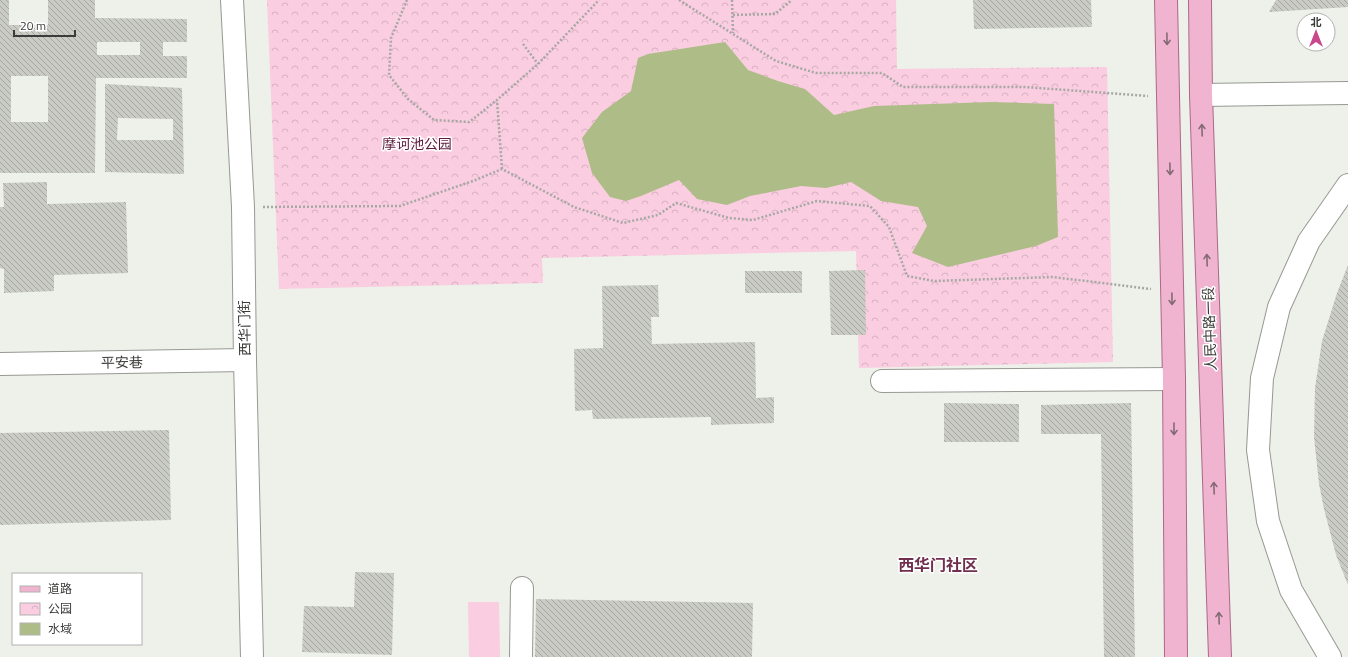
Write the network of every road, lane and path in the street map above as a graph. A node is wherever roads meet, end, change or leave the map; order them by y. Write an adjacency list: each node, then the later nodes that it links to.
1 (232, 0): 19 (street, 西华门街)
2 (407, 0): 16 (path)
3 (599, 0): 12 (path)
4 (679, 0): 10 (path)
5 (732, 0): 9 (path)
6 (792, 0): 9 (path)
7 (1166, 0): 15 (main road, one-way to 15)
8 (1200, 0): 14 (main road, 人民中路一段)
9 (733, 15): 10 (path)
10 (733, 34): 15 (path)
11 (523, 44): 12 (path)
12 (538, 64): 16 (path)
13 (1348, 93): 14 (street)
14 (1201, 95): 29 (main road, 人民中路一段, one-way to 14)
15 (1168, 97): 20 (main road, one-way to 20)
16 (497, 100): 17 (path)
17 (502, 169): 19 (path); 20 (path)
18 (1348, 185): 30 (street)
19 (242, 207): 21 (street, 西华门街)
20 (1172, 291): 23 (main road, one-way to 23)
21 (245, 360): 22 (street, 平安巷); 26 (street, 西华门街)
22 (0, 364)
23 (1174, 379): 24 (street); 28 (main road, one-way to 28)
24 (882, 381)
25 (522, 588): 27 (street)
26 (252, 657)
27 (521, 657)
28 (1176, 657)
29 (1220, 657)
30 (1330, 657)

